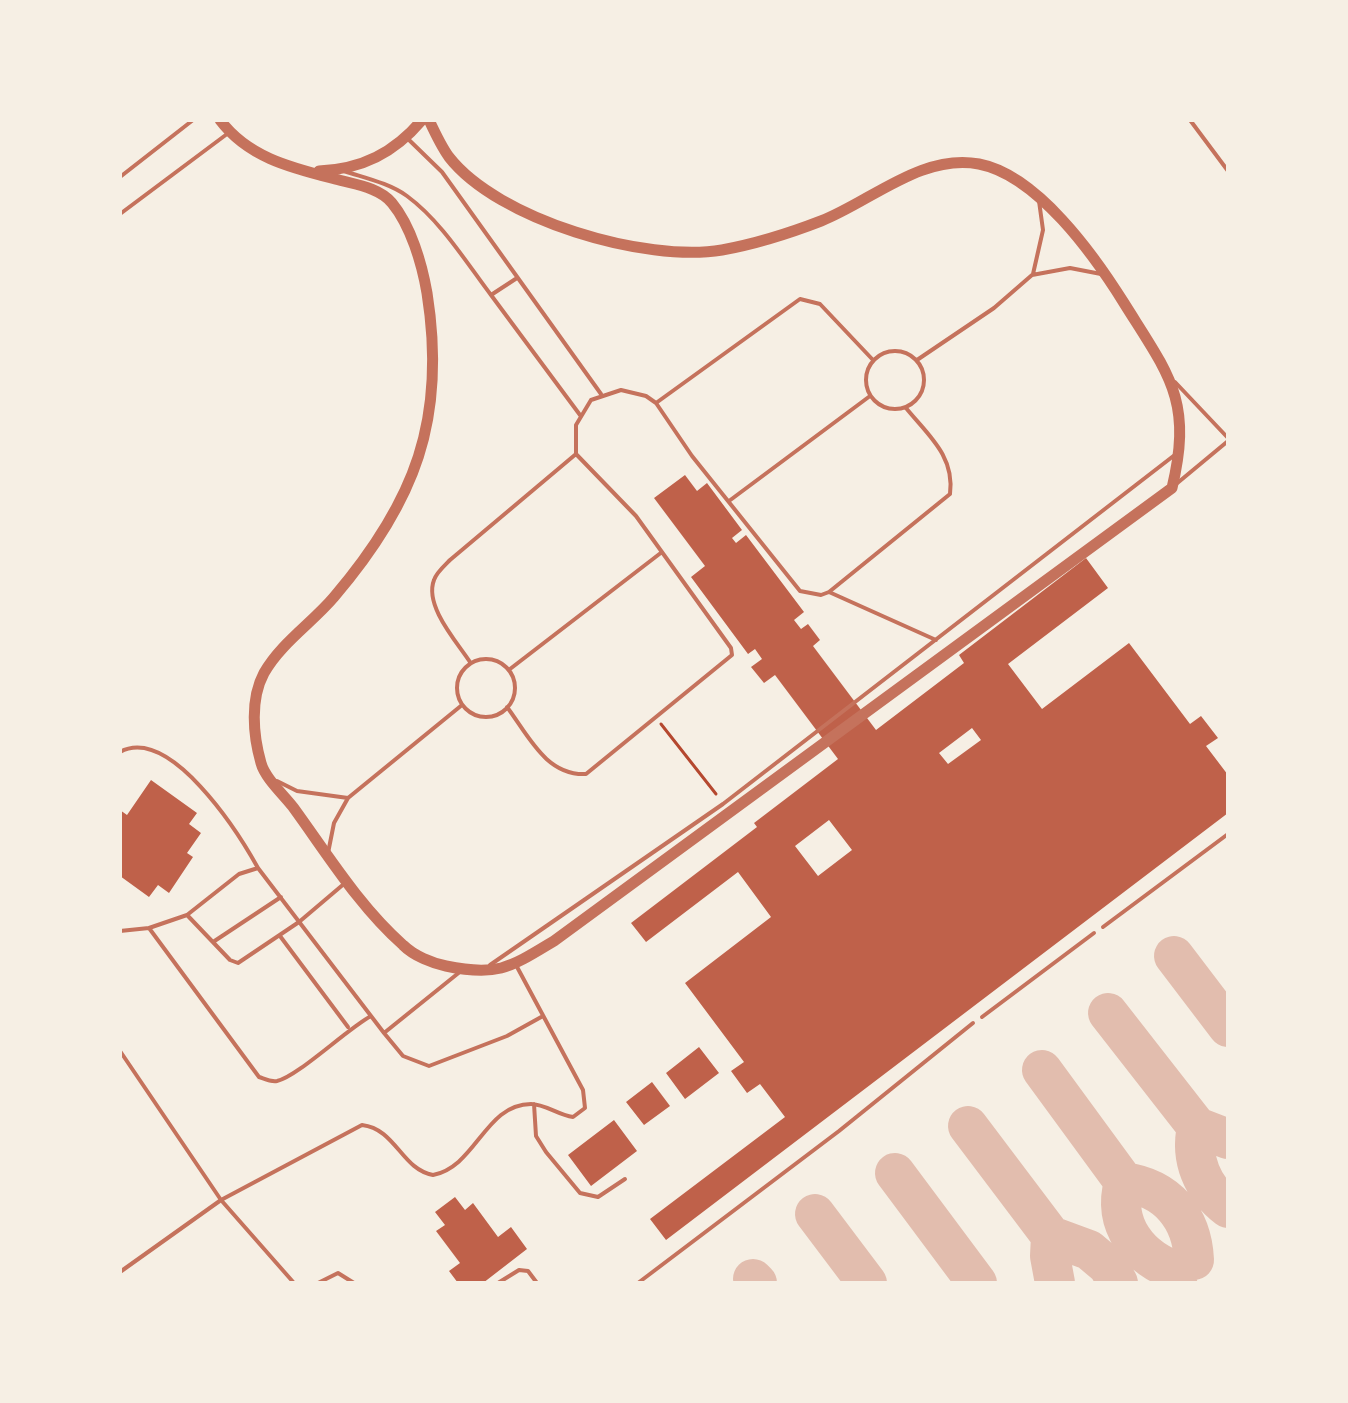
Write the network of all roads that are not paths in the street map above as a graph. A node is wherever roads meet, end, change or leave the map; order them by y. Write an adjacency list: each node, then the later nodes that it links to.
1 (193, 120): 11 (lane)
2 (220, 120): 6 (street)
3 (422, 120): 7 (street)
4 (429, 120): 12 (street)
5 (1190, 120): 10 (lane)
6 (229, 132): 8 (street); 13 (lane)
7 (407, 138): 9 (street); 16 (lane)
8 (291, 168): 9 (street); 39 (street)
9 (340, 170): 17 (lane)
10 (1228, 171)
11 (120, 177)
12 (1038, 198): 14 (lane); 15 (street)
13 (120, 214)
14 (1032, 275): 15 (lane); 19 (lane)
15 (1108, 277): 20 (street)
16 (517, 278): 17 (lane); 21 (lane)
17 (491, 295): 25 (lane)
18 (873, 360): 19 (lane); 22 (lane); 23 (lane)
19 (917, 360): 24 (lane)
20 (1172, 379): 26 (lane); 27 (street)
21 (601, 394): 23 (lane); 25 (lane)
22 (870, 396): 24 (lane); 30 (lane)
23 (656, 403): 30 (lane)
24 (906, 408): 32 (lane)
25 (580, 415): 28 (lane)
26 (1228, 440): 29 (lane)
27 (1181, 450): 29 (street); 33 (lane)
28 (576, 454): 31 (lane); 34 (lane)
29 (1172, 488): 54 (street)
30 (729, 501): 32 (lane)
31 (662, 552): 35 (lane); 37 (lane)
32 (829, 592): 33 (lane)
33 (936, 640): 56 (lane)
34 (470, 662): 35 (lane); 36 (lane)
35 (510, 669): 37 (lane)
36 (462, 705): 37 (lane); 40 (lane)
37 (507, 707)
38 (120, 752): 43 (lane)
39 (272, 780): 40 (lane); 42 (street)
40 (348, 798): 42 (lane)
41 (1228, 834): 48 (lane)
42 (327, 854): 44 (street)
43 (258, 868): 45 (lane); 46 (lane)
44 (347, 881): 47 (lane); 55 (street)
45 (281, 897): 47 (lane); 53 (lane)
46 (187, 915): 49 (lane); 53 (lane)
47 (299, 922): 52 (lane); 57 (lane)
48 (1103, 927)
49 (149, 928): 50 (lane); 61 (lane)
50 (120, 931)
51 (1094, 933): 59 (lane)
52 (280, 936): 53 (lane); 61 (lane)
53 (213, 942)
54 (516, 964): 56 (street); 58 (lane)
55 (463, 969): 56 (street); 62 (lane)
56 (478, 973)
57 (371, 1016): 61 (lane); 62 (lane)
58 (544, 1016): 62 (lane); 64 (lane)
59 (982, 1017)
60 (973, 1023): 73 (lane)
61 (349, 1028)
62 (384, 1033)
63 (120, 1051): 66 (lane)
64 (534, 1104): 65 (lane); 66 (lane)
65 (625, 1179)
66 (221, 1200): 67 (lane); 68 (lane)
67 (120, 1272)
68 (294, 1283)
69 (318, 1283): 70 (lane)
70 (354, 1283)
71 (498, 1283): 72 (lane)
72 (537, 1283)
73 (638, 1283)

